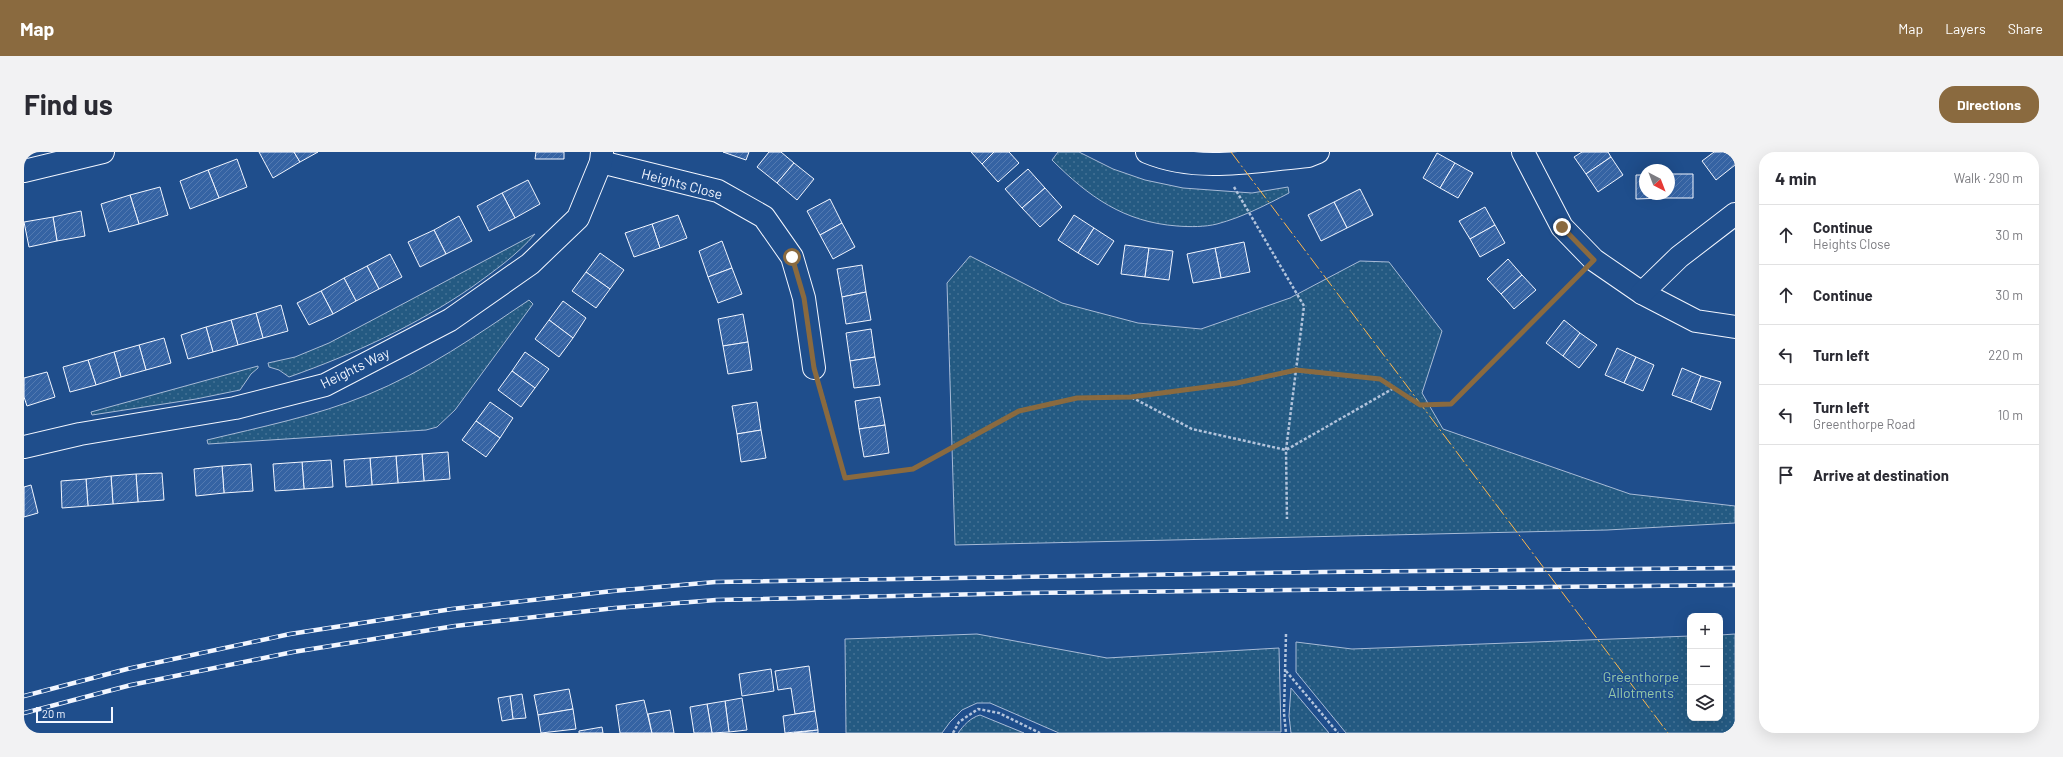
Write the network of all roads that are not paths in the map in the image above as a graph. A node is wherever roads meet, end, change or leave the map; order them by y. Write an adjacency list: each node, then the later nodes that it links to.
1 (102, 152): 6 (street)
2 (1147, 152): 3 (street)
3 (1318, 152)
4 (1523, 152): 8 (street)
5 (602, 157): 10 (street, Heights Close); 11 (street, Heights Way)
6 (24, 171)
7 (1735, 214): 8 (street)
8 (1642, 293): 9 (street)
9 (1735, 327)
10 (814, 368)
11 (24, 447)

